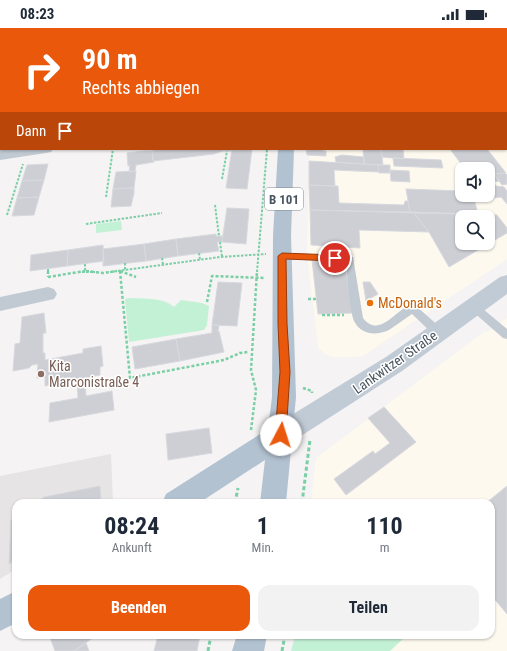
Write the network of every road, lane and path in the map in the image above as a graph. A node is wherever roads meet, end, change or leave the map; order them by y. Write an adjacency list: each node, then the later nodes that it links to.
1 (38, 150): 6 (street)
2 (113, 150): 9 (path)
3 (267, 150): 17 (path)
4 (286, 150): 22 (main road, B 101)
5 (227, 151): 8 (path)
6 (0, 155)
7 (24, 159): 12 (path)
8 (222, 179)
9 (106, 197)
10 (215, 205): 14 (path)
11 (162, 213): 13 (path)
12 (7, 215)
13 (86, 224)
14 (220, 236)
15 (220, 242): 18 (path)
16 (199, 253): 20 (path)
17 (258, 255): 18 (path); 22 (path); 29 (path)
18 (222, 257): 20 (path)
19 (162, 258): 24 (path)
20 (200, 260): 24 (path)
21 (125, 263): 25 (path)
22 (282, 263): 29 (path); 37 (lane); 43 (main road, B 101)
23 (85, 264): 27 (path)
24 (163, 265): 25 (path)
25 (126, 270): 26 (path)
26 (120, 271): 27 (path); 28 (path); 41 (path)
27 (85, 272): 31 (path)
28 (136, 277)
29 (256, 278): 34 (path); 42 (path)
30 (507, 283): 36 (main road, Lankwitzer Straße)
31 (48, 285): 35 (street)
32 (316, 299): 33 (path)
33 (308, 300)
34 (207, 302)
35 (0, 304)
36 (474, 306): 39 (main road, Lankwitzer Straße); 40 (lane)
37 (357, 314): 38 (path); 39 (lane)
38 (322, 316)
39 (438, 332): 43 (main road, Lankwitzer Straße)
40 (507, 335)
41 (248, 352)
42 (256, 390)
43 (281, 435): 45 (main road); 47 (main road, B 101)
44 (238, 488): 46 (path)
45 (181, 499)
46 (236, 499)
47 (273, 499)
48 (12, 608): 49 (main road)
49 (0, 616)
50 (210, 639): 53 (path)
51 (251, 639): 54 (main road)
52 (284, 639): 55 (path)
53 (208, 651)
54 (248, 651)
55 (282, 651)

